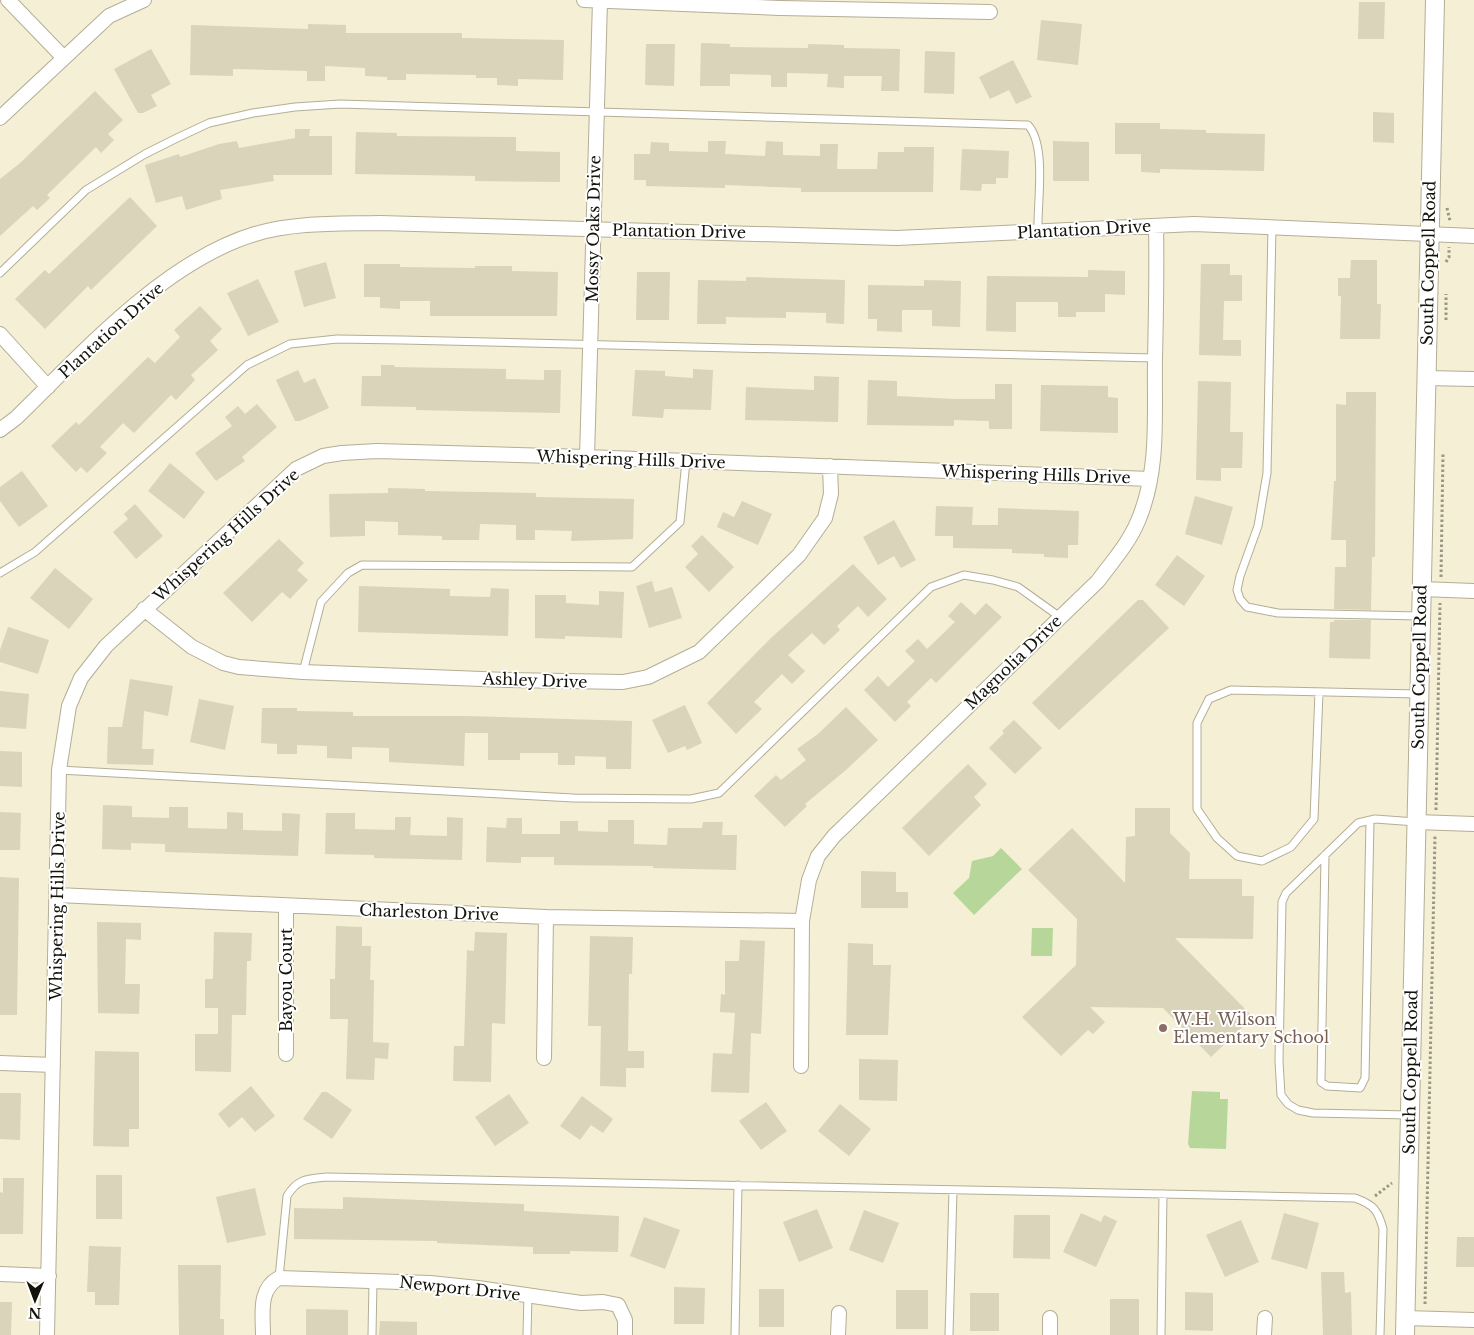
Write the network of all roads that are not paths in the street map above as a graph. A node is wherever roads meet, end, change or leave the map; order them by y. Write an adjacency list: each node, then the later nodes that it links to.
1 (8, 0): 7 (street)
2 (144, 0): 7 (street)
3 (584, 0): 4 (street)
4 (600, 0): 6 (street); 8 (street, Mossy Oaks Drive)
5 (1435, 0): 14 (street, South Coppell Road)
6 (990, 12)
7 (64, 58): 9 (street)
8 (596, 111): 12 (street, Mossy Oaks Drive); 13 (lane); 16 (lane)
9 (0, 118)
10 (1156, 226): 11 (street, Plantation Drive); 13 (street, Plantation Drive); 19 (street, Magnolia Drive)
11 (1272, 226): 14 (street, Plantation Drive); 32 (lane)
12 (593, 229): 13 (street, Plantation Drive); 18 (street, Mossy Oaks Drive); 22 (street, Plantation Drive)
13 (1038, 231)
14 (1429, 235): 15 (street, Plantation Drive); 20 (street, South Coppell Road)
15 (1474, 236)
16 (0, 273)
17 (0, 334): 22 (street)
18 (591, 345): 19 (lane); 24 (street, Mossy Oaks Drive); 28 (lane)
19 (1155, 358): 27 (street, Magnolia Drive)
20 (1426, 378): 21 (street); 29 (street, South Coppell Road)
21 (1474, 379)
22 (48, 387): 23 (street, Plantation Drive)
23 (0, 430)
24 (587, 456): 25 (street, Whispering Hills Drive); 31 (street, Whispering Hills Drive)
25 (686, 461): 26 (street, Whispering Hills Drive); 34 (lane)
26 (830, 466): 27 (street, Whispering Hills Drive); 34 (street, Ashley Drive)
27 (1150, 479): 33 (street, Magnolia Drive)
28 (0, 573)
29 (1421, 589): 30 (street); 32 (street, South Coppell Road)
30 (1474, 591)
31 (144, 609): 34 (street, Ashley Drive); 37 (street, Whispering Hills Drive)
32 (1420, 616): 36 (street, South Coppell Road)
33 (1060, 617): 37 (lane); 45 (street, Magnolia Drive)
34 (303, 672)
35 (1319, 692): 35 (lane); 36 (lane)
36 (1419, 694): 39 (street, South Coppell Road)
37 (60, 770): 42 (street, Whispering Hills Drive)
38 (1370, 820): 39 (lane); 41 (lane); 41 (lane)
39 (1416, 822): 40 (street); 51 (street, South Coppell Road)
40 (1474, 824)
41 (1325, 854): 51 (lane)
42 (57, 895): 43 (street, Charleston Drive); 49 (street, Whispering Hills Drive)
43 (286, 906): 44 (street, Charleston Drive); 46 (street, Bayou Court)
44 (546, 916): 45 (street, Charleston Drive); 47 (street)
45 (802, 921): 50 (street, Magnolia Drive)
46 (286, 1054)
47 (544, 1058)
48 (0, 1063): 49 (street)
49 (53, 1065): 56 (street, Whispering Hills Drive)
50 (801, 1066)
51 (1410, 1115): 64 (street, South Coppell Road)
52 (738, 1185): 53 (lane); 57 (lane); 70 (lane)
53 (953, 1190): 54 (lane); 72 (lane)
54 (1163, 1194): 74 (lane); 76 (lane)
55 (0, 1274): 56 (street)
56 (49, 1276): 65 (street, Whispering Hills Drive)
57 (275, 1280): 58 (street, Newport Drive); 66 (street)
58 (373, 1281): 59 (street, Newport Drive); 67 (lane)
59 (528, 1295): 68 (lane); 69 (street, Newport Drive)
60 (839, 1312): 71 (street)
61 (1050, 1318): 73 (street)
62 (1265, 1318): 75 (street)
63 (1474, 1320): 64 (street)
64 (1405, 1326)
65 (47, 1335)
66 (263, 1335)
67 (372, 1335)
68 (527, 1335)
69 (625, 1335)
70 (735, 1335)
71 (838, 1335)
72 (949, 1335)
73 (1050, 1335)
74 (1161, 1335)
75 (1264, 1335)
76 (1380, 1335)

